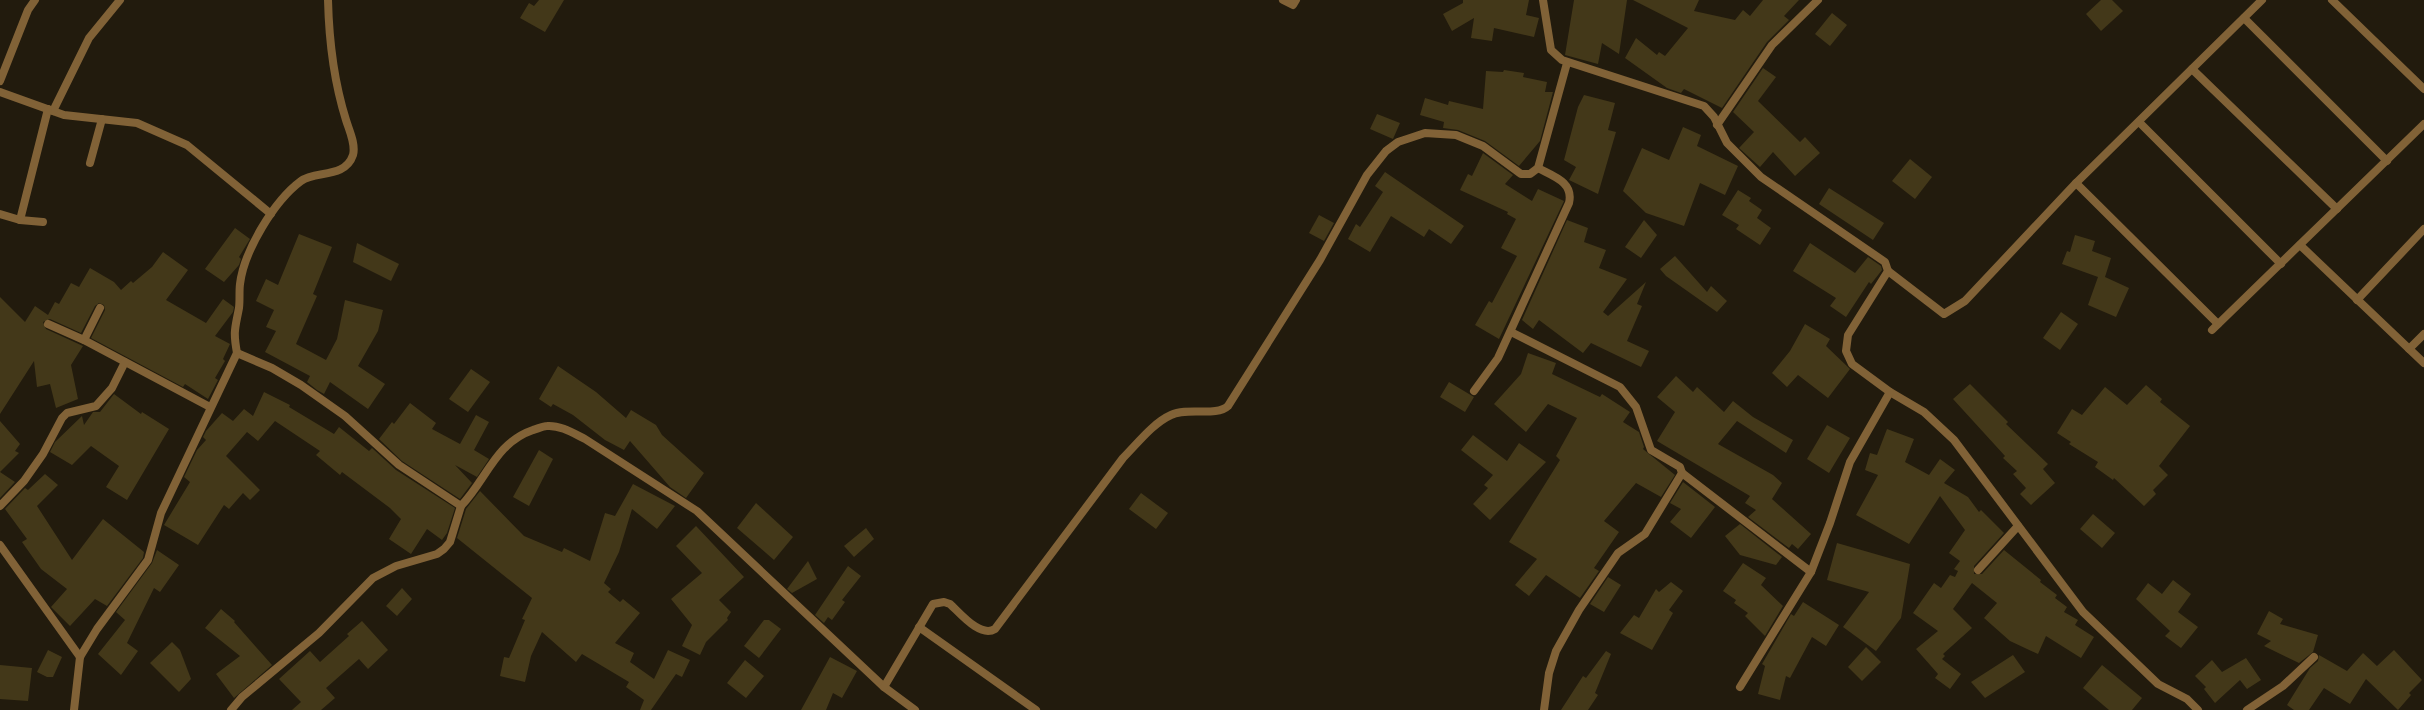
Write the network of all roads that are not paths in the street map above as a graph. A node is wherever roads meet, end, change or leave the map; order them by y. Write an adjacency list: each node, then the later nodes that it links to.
1 (35, 0): 13 (street)
2 (120, 0): 16 (street)
3 (328, 0): 27 (street)
4 (1283, 0): 5 (street)
5 (1296, 0)
6 (1543, 0): 11 (street)
7 (1818, 0): 20 (street)
8 (2262, 0): 10 (street)
9 (2332, 0): 14 (street)
10 (2244, 18): 12 (street); 21 (street)
11 (1567, 63): 20 (street); 23 (street)
12 (2192, 69): 18 (street); 25 (street)
13 (0, 80)
14 (2423, 86)
15 (0, 92): 16 (street)
16 (50, 110): 17 (street); 28 (street)
17 (102, 119): 22 (street); 27 (street)
18 (2139, 122): 24 (street); 32 (street)
19 (2424, 124): 21 (street)
20 (1717, 125): 33 (street)
21 (2387, 160): 25 (street)
22 (90, 163)
23 (1538, 168): 37 (street); 54 (street)
24 (2076, 183): 32 (street); 33 (street)
25 (2337, 209): 31 (street)
26 (0, 214): 28 (street)
27 (271, 214): 41 (street)
28 (20, 220): 29 (street)
29 (44, 222)
30 (2424, 230): 34 (street)
31 (2300, 245): 32 (street); 34 (street)
32 (2281, 264)
33 (1888, 271): 45 (street)
34 (2357, 300): 40 (street)
35 (100, 308): 39 (street)
36 (48, 324): 39 (street)
37 (1511, 332): 44 (street); 47 (street)
38 (2424, 334): 40 (street)
39 (84, 340): 42 (street)
40 (2410, 349): 43 (street)
41 (237, 353): 46 (street); 49 (street)
42 (125, 362): 46 (street); 48 (street)
43 (2424, 363)
44 (1474, 391)
45 (1890, 392): 50 (street); 53 (street)
46 (210, 407): 56 (street)
47 (1682, 473): 53 (street); 63 (street)
48 (0, 506)
49 (461, 506): 57 (street); 60 (street)
50 (2018, 526): 52 (street); 64 (street)
51 (0, 545): 56 (street)
52 (1978, 570)
53 (1810, 572): 58 (street)
54 (919, 627): 57 (street); 62 (street)
55 (2314, 656): 65 (street)
56 (80, 657): 59 (street)
57 (884, 687): 61 (street)
58 (1740, 687)
59 (74, 710)
60 (231, 710)
61 (915, 710)
62 (1036, 710)
63 (1544, 710)
64 (2198, 710)
65 (2247, 710)

